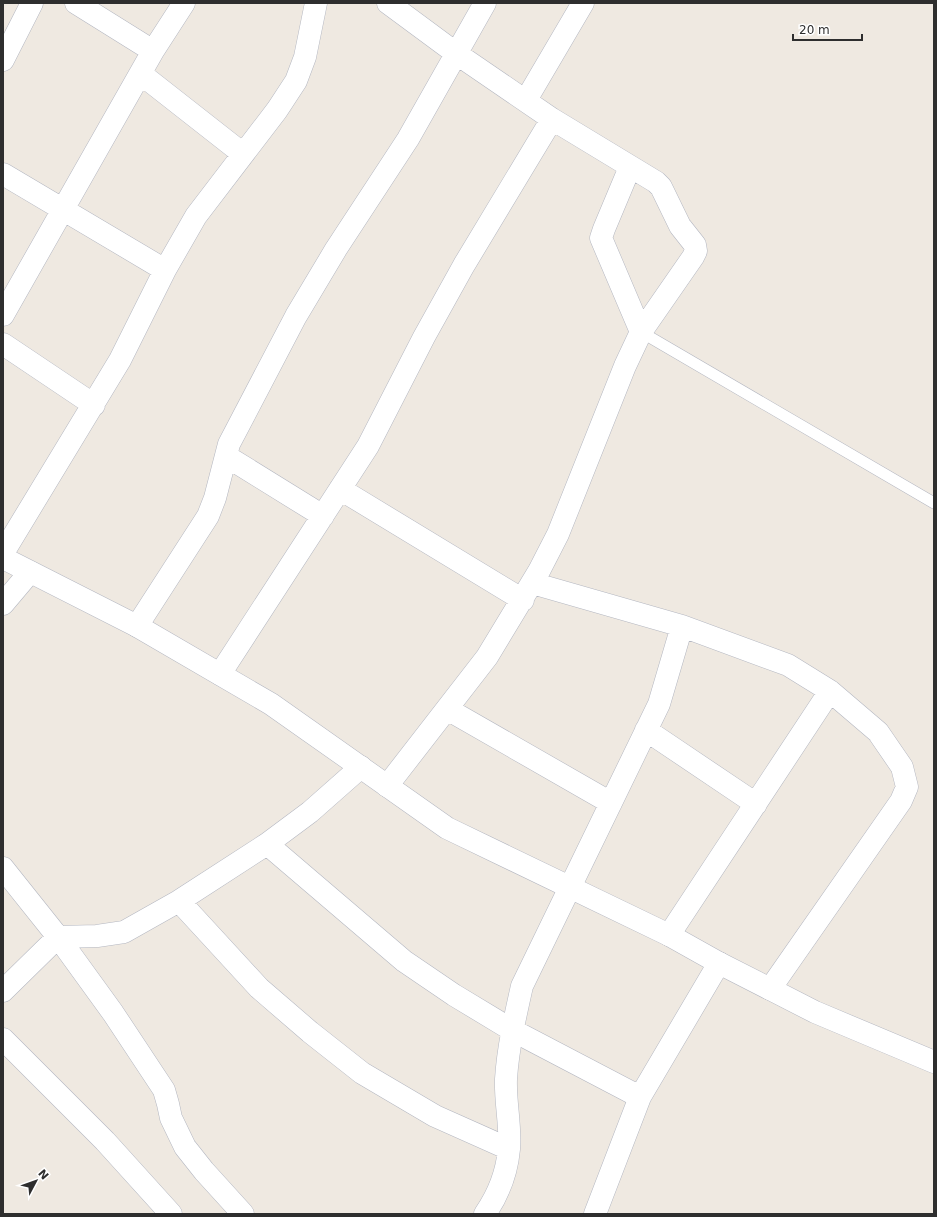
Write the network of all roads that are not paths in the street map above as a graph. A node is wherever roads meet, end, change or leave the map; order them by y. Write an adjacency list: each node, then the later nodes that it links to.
1 (32, 3): 10 (street)
2 (76, 3): 8 (street)
3 (184, 3): 8 (street)
4 (316, 3): 14 (street)
5 (388, 3): 9 (street)
6 (485, 3): 9 (street)
7 (583, 3): 12 (street)
8 (153, 51): 11 (street)
9 (457, 54): 12 (street); 23 (street)
10 (3, 60)
11 (141, 74): 14 (street); 17 (street)
12 (526, 100): 13 (street)
13 (552, 119): 15 (street); 24 (street)
14 (242, 154): 18 (street)
15 (630, 167): 20 (street); 20 (street)
16 (3, 174): 17 (street)
17 (64, 210): 18 (street); 19 (street)
18 (165, 270): 22 (street)
19 (6, 304)
20 (641, 332): 25 (lane); 30 (street)
21 (3, 344): 22 (street)
22 (94, 405): 27 (street)
23 (226, 456): 26 (street); 32 (street)
24 (340, 489): 26 (street); 30 (street)
25 (934, 503)
26 (323, 516): 34 (street)
27 (3, 553)
28 (3, 558): 29 (street)
29 (30, 572): 31 (street); 32 (street)
30 (527, 592): 33 (street); 36 (street)
31 (3, 604)
32 (137, 626): 34 (street)
33 (682, 626): 35 (street); 37 (street)
34 (220, 674): 38 (street)
35 (830, 691): 41 (street); 49 (street)
36 (447, 709): 39 (street); 40 (street)
37 (646, 730): 40 (street); 41 (street)
38 (361, 767): 39 (street); 42 (street)
39 (387, 786): 44 (street)
40 (611, 803): 44 (street)
41 (756, 804): 46 (street)
42 (267, 844): 45 (street); 51 (street)
43 (3, 868): 47 (street)
44 (570, 887): 46 (street); 51 (street)
45 (179, 901): 47 (street); 55 (street)
46 (669, 935): 48 (street)
47 (58, 937): 50 (street); 57 (street)
48 (719, 963): 49 (street); 54 (street)
49 (770, 989): 53 (street)
50 (3, 991)
51 (512, 1030): 54 (street); 55 (street)
52 (3, 1039): 56 (street)
53 (934, 1062)
54 (640, 1097): 59 (street)
55 (509, 1149): 58 (street)
56 (171, 1214)
57 (243, 1214)
58 (485, 1214)
59 (595, 1214)

